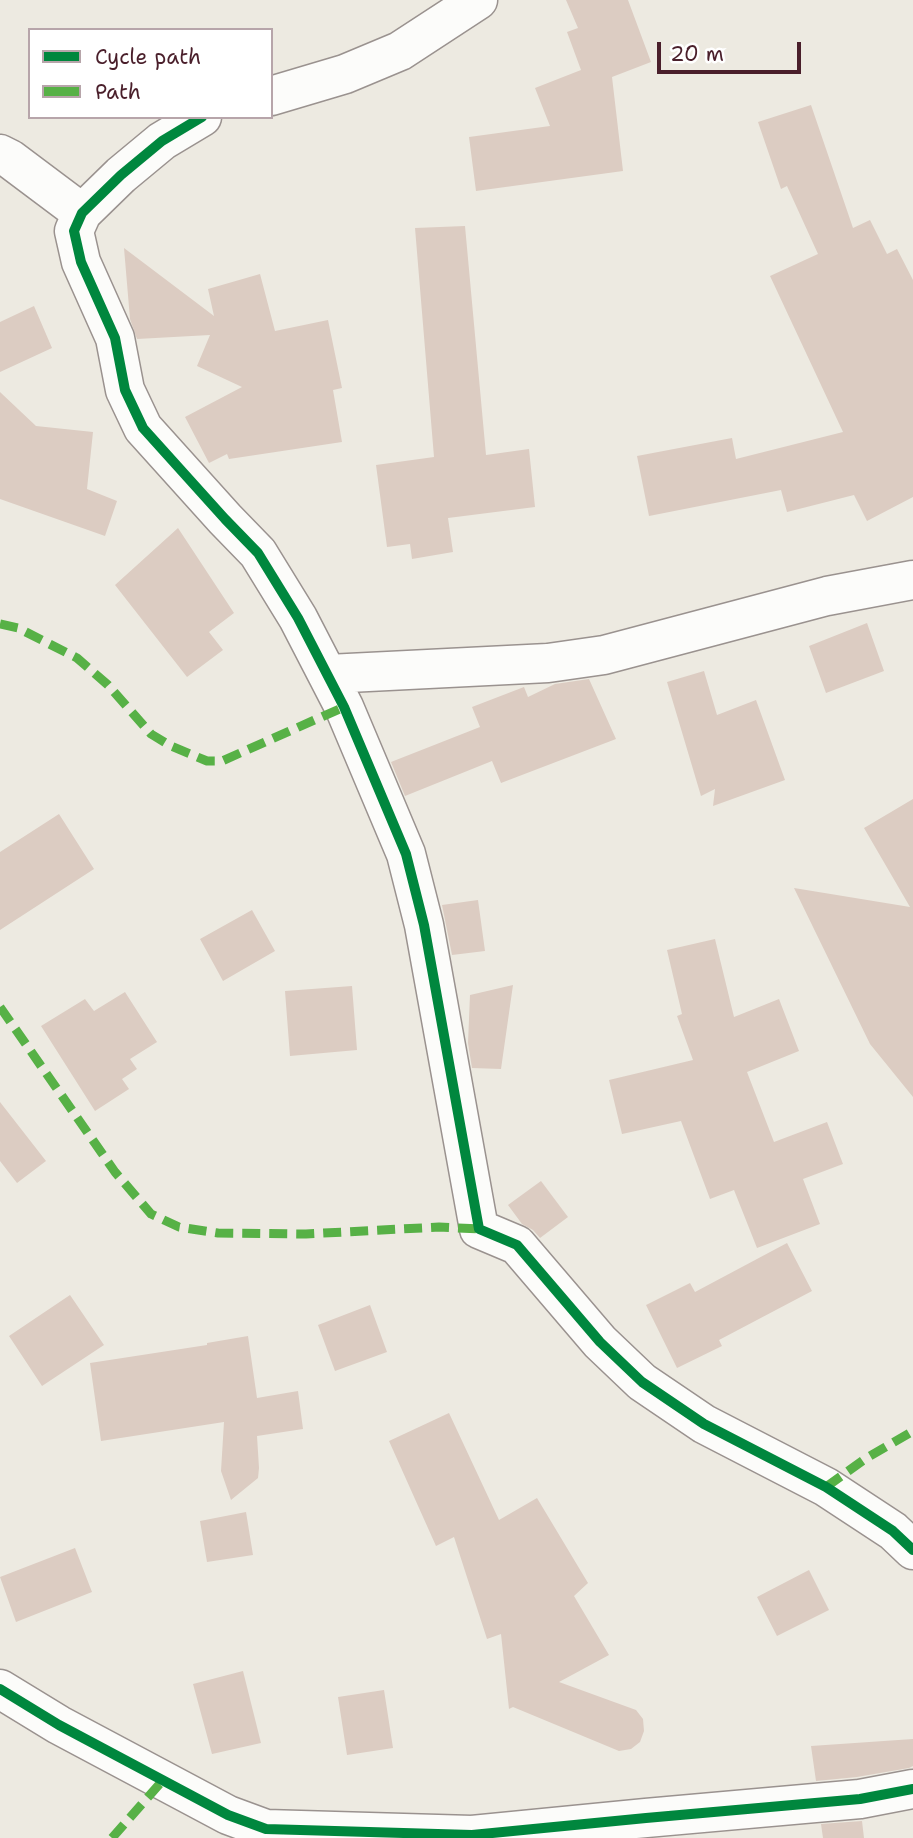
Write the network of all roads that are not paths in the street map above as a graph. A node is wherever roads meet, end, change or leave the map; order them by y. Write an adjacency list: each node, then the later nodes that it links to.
1 (478, 0): 2 (street)
2 (273, 95)
3 (199, 119): 5 (street)
4 (0, 154): 5 (street)
5 (82, 213): 7 (street)
6 (913, 580): 7 (street)
7 (328, 674): 8 (street)
8 (913, 1550)
9 (0, 1689): 10 (street)
10 (913, 1790)

